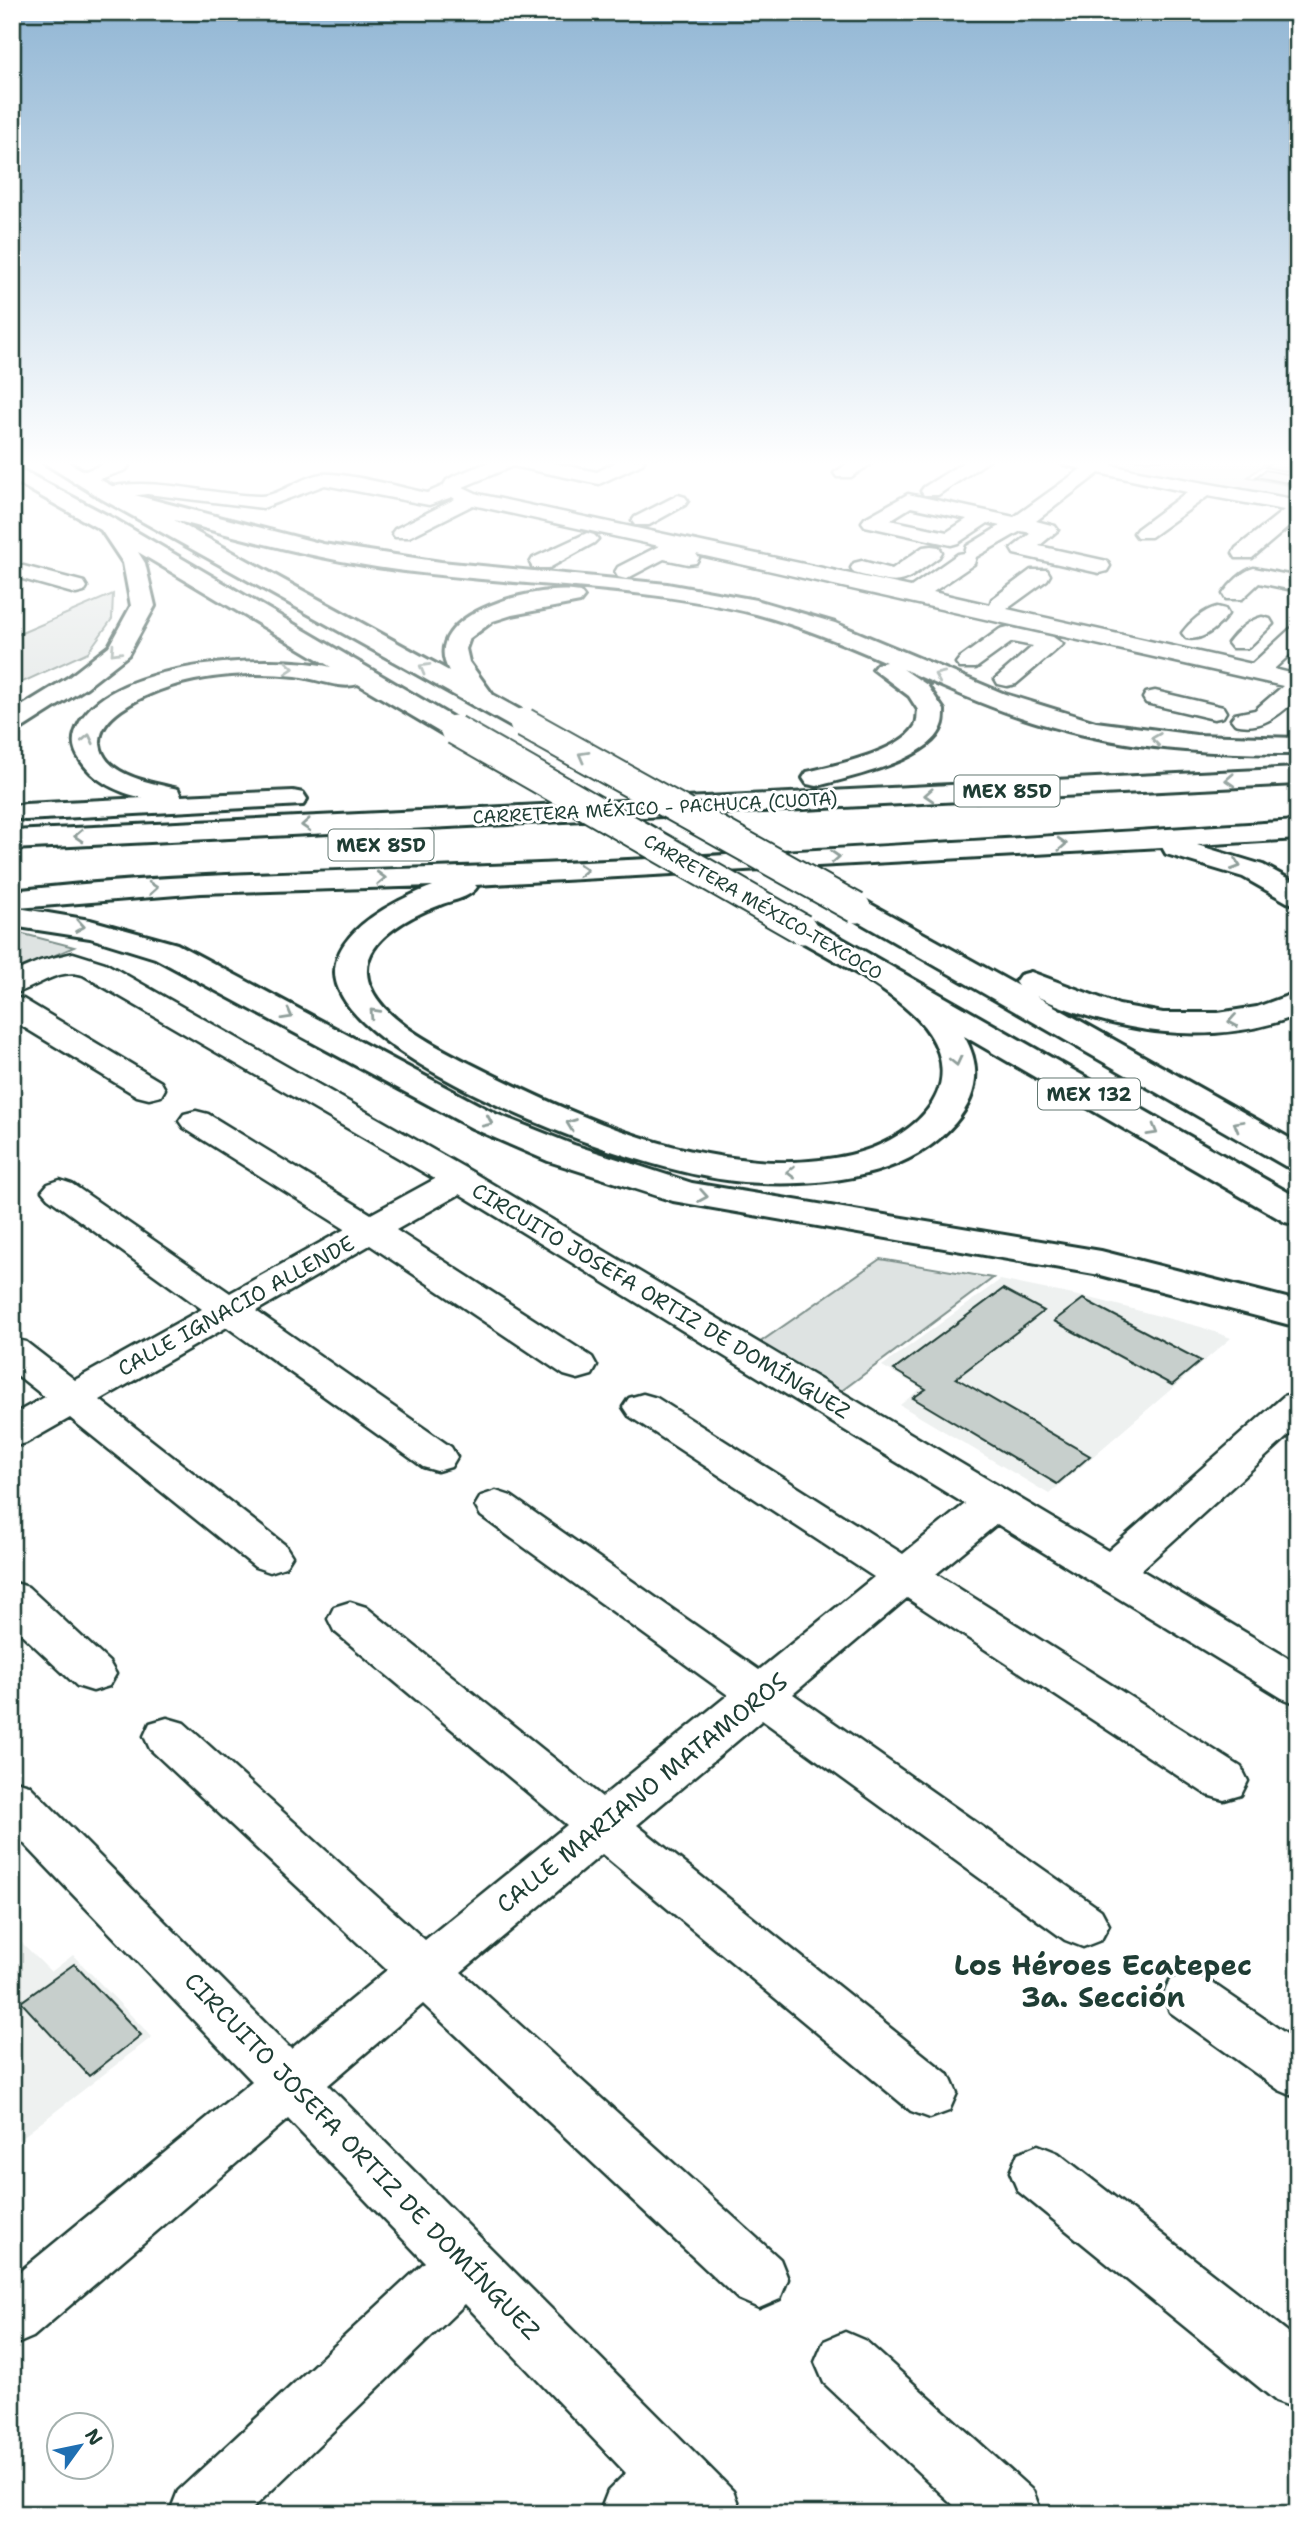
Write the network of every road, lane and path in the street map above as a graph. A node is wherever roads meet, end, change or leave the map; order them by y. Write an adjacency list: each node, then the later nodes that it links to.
1 (44, 578): 12 (street)
2 (137, 578): 28 (highway, one-way to 28)
3 (197, 578): 25 (highway, CARRETERA MÉXICO-TEXCOCO / MEX 132)
4 (260, 578): 26 (highway, CARRETERA MÉXICO-TEXCOCO / MEX 132, one-way to 4)
5 (528, 578): 29 (highway, one-way to 5)
6 (832, 578): 14 (street)
7 (939, 578): 8 (street); 14 (street)
8 (1035, 578)
9 (1251, 578): 13 (street)
10 (1268, 578): 11 (street)
11 (1298, 584)
12 (76, 587)
13 (1234, 594)
14 (915, 595): 17 (street)
15 (1217, 614): 19 (street)
16 (1262, 624): 19 (street)
17 (1038, 631): 21 (street); 22 (street); 23 (street)
18 (1298, 634): 20 (street)
19 (1240, 643): 20 (street)
20 (1278, 652): 22 (street)
21 (968, 663)
22 (1218, 674): 24 (street); 27 (street); 27 (street)
23 (1007, 679)
24 (1298, 684): 27 (street)
25 (391, 693): 36 (highway, one-way to 25); 47 (highway, CARRETERA MÉXICO-TEXCOCO / MEX 132, bridge)
26 (484, 701): 32 (highway); 46 (highway, CARRETERA MÉXICO-TEXCOCO / MEX 132, one-way to 26, bridge)
27 (1230, 711)
28 (12, 723)
29 (1298, 746)
30 (1298, 752): 32 (highway)
31 (1298, 776): 39 (highway, CARRETERA MÉXICO - PACHUCA (CUOTA) / MEX 85D, one-way to 39)
32 (817, 778): 33 (highway)
33 (361, 796)
34 (320, 798): 36 (highway)
35 (1298, 801): 41 (highway, CARRETERA MÉXICO - PACHUCA (CUOTA) / MEX 85D)
36 (223, 802): 37 (highway)
37 (12, 813)
38 (1298, 830): 40 (highway)
39 (12, 840)
40 (1097, 843): 42 (highway, one-way to 40); 43 (highway, one-way to 43)
41 (12, 863)
42 (515, 874): 44 (highway, one-way to 42); 47 (highway, one-way to 42)
43 (1298, 896)
44 (12, 900)
45 (12, 917): 59 (highway, one-way to 59)
46 (901, 933): 49 (highway, one-way to 46); 53 (highway, CARRETERA MÉXICO-TEXCOCO / MEX 132, one-way to 46)
47 (881, 975): 56 (highway, CARRETERA MÉXICO-TEXCOCO / MEX 132, one-way to 56)
48 (12, 985): 54 (street, CIRCUITO JOSEFA ORTIZ DE DOMÍNGUEZ)
49 (1298, 1002)
50 (12, 1006): 51 (street)
51 (149, 1089)
52 (196, 1121): 57 (street)
53 (1298, 1158)
54 (460, 1179): 57 (street, CALLE IGNACIO ALLENDE); 67 (street, CIRCUITO JOSEFA ORTIZ DE DOMÍNGUEZ)
55 (60, 1191): 58 (street)
56 (1298, 1214)
57 (371, 1230): 58 (street, CALLE IGNACIO ALLENDE); 61 (street)
58 (227, 1311): 62 (street, CALLE IGNACIO ALLENDE); 66 (street)
59 (1298, 1314)
60 (12, 1350): 62 (street)
61 (578, 1366)
62 (74, 1398): 65 (street, CALLE IGNACIO ALLENDE); 69 (street)
63 (1298, 1405): 70 (street)
64 (643, 1407): 71 (street)
65 (12, 1433)
66 (437, 1457)
67 (995, 1503): 70 (street, CIRCUITO JOSEFA ORTIZ DE DOMÍNGUEZ); 71 (street, CALLE MARIANO MATAMOROS)
68 (496, 1506): 76 (street)
69 (270, 1556)
70 (1111, 1573): 75 (street, CIRCUITO JOSEFA ORTIZ DE DOMÍNGUEZ)
71 (906, 1576): 76 (street, CALLE MARIANO MATAMOROS); 78 (street)
72 (12, 1598): 74 (street)
73 (350, 1619): 80 (street)
74 (93, 1674)
75 (1298, 1686)
76 (762, 1694): 80 (street, CALLE MARIANO MATAMOROS); 81 (street)
77 (167, 1735): 82 (street)
78 (1224, 1781)
79 (12, 1799): 85 (street, CIRCUITO JOSEFA ORTIZ DE DOMÍNGUEZ)
80 (604, 1825): 82 (street, CALLE MARIANO MATAMOROS); 86 (street)
81 (1083, 1925)
82 (424, 1971): 85 (street, CALLE MARIANO MATAMOROS); 89 (street)
83 (1189, 1996): 84 (street)
84 (1298, 2073)
85 (290, 2083): 88 (street, CIRCUITO JOSEFA ORTIZ DE DOMÍNGUEZ); 90 (street, CALLE MARIANO MATAMOROS)
86 (930, 2093)
87 (1038, 2172): 92 (street)
88 (466, 2263): 93 (street, CIRCUITO JOSEFA ORTIZ DE DOMÍNGUEZ); 94 (street)
89 (759, 2279)
90 (12, 2316)
91 (845, 2362): 95 (street)
92 (1298, 2379)
93 (671, 2500)
94 (201, 2514)
95 (1010, 2514)

